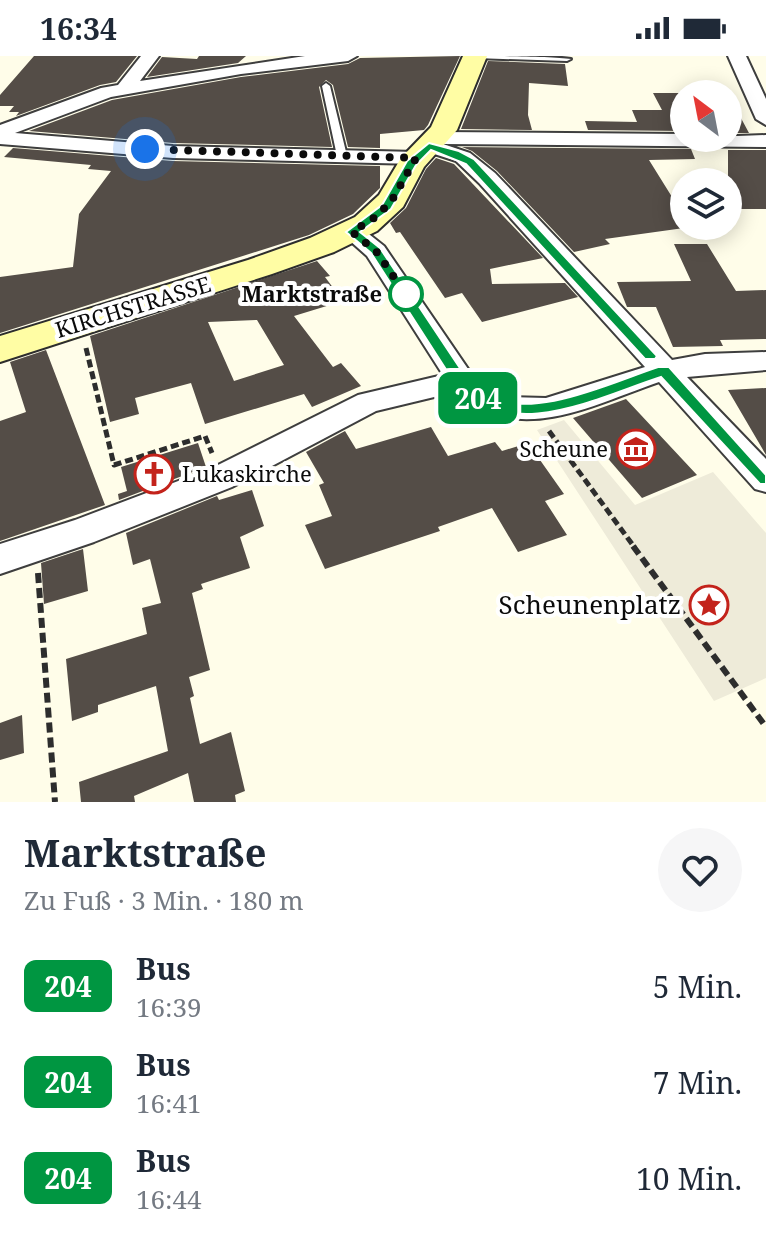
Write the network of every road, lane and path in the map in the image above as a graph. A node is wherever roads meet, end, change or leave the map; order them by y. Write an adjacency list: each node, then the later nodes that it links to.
1 (150, 56): 7 (street)
2 (348, 56): 7 (street)
3 (473, 56): 5 (lane); 11 (street, KIRCHSTRASSE)
4 (743, 58): 8 (street)
5 (567, 59)
6 (326, 86): 12 (lane)
7 (125, 88): 9 (street)
8 (766, 119)
9 (0, 135): 12 (street)
10 (766, 141): 11 (street)
11 (427, 148): 12 (street); 13 (street, KIRCHSTRASSE); 17 (street)
12 (342, 156)
13 (352, 232): 14 (street, KIRCHSTRASSE); 18 (street)
14 (80, 324): 15 (street, KIRCHSTRASSE); 20 (path)
15 (0, 349)
16 (766, 361): 17 (street)
17 (663, 371): 19 (street); 21 (street)
18 (461, 381): 19 (street); 20 (street)
19 (534, 410): 24 (path)
20 (221, 478): 22 (street)
21 (766, 480)
22 (36, 548): 23 (street); 25 (path)
23 (0, 559)
24 (766, 727)
25 (55, 802)

